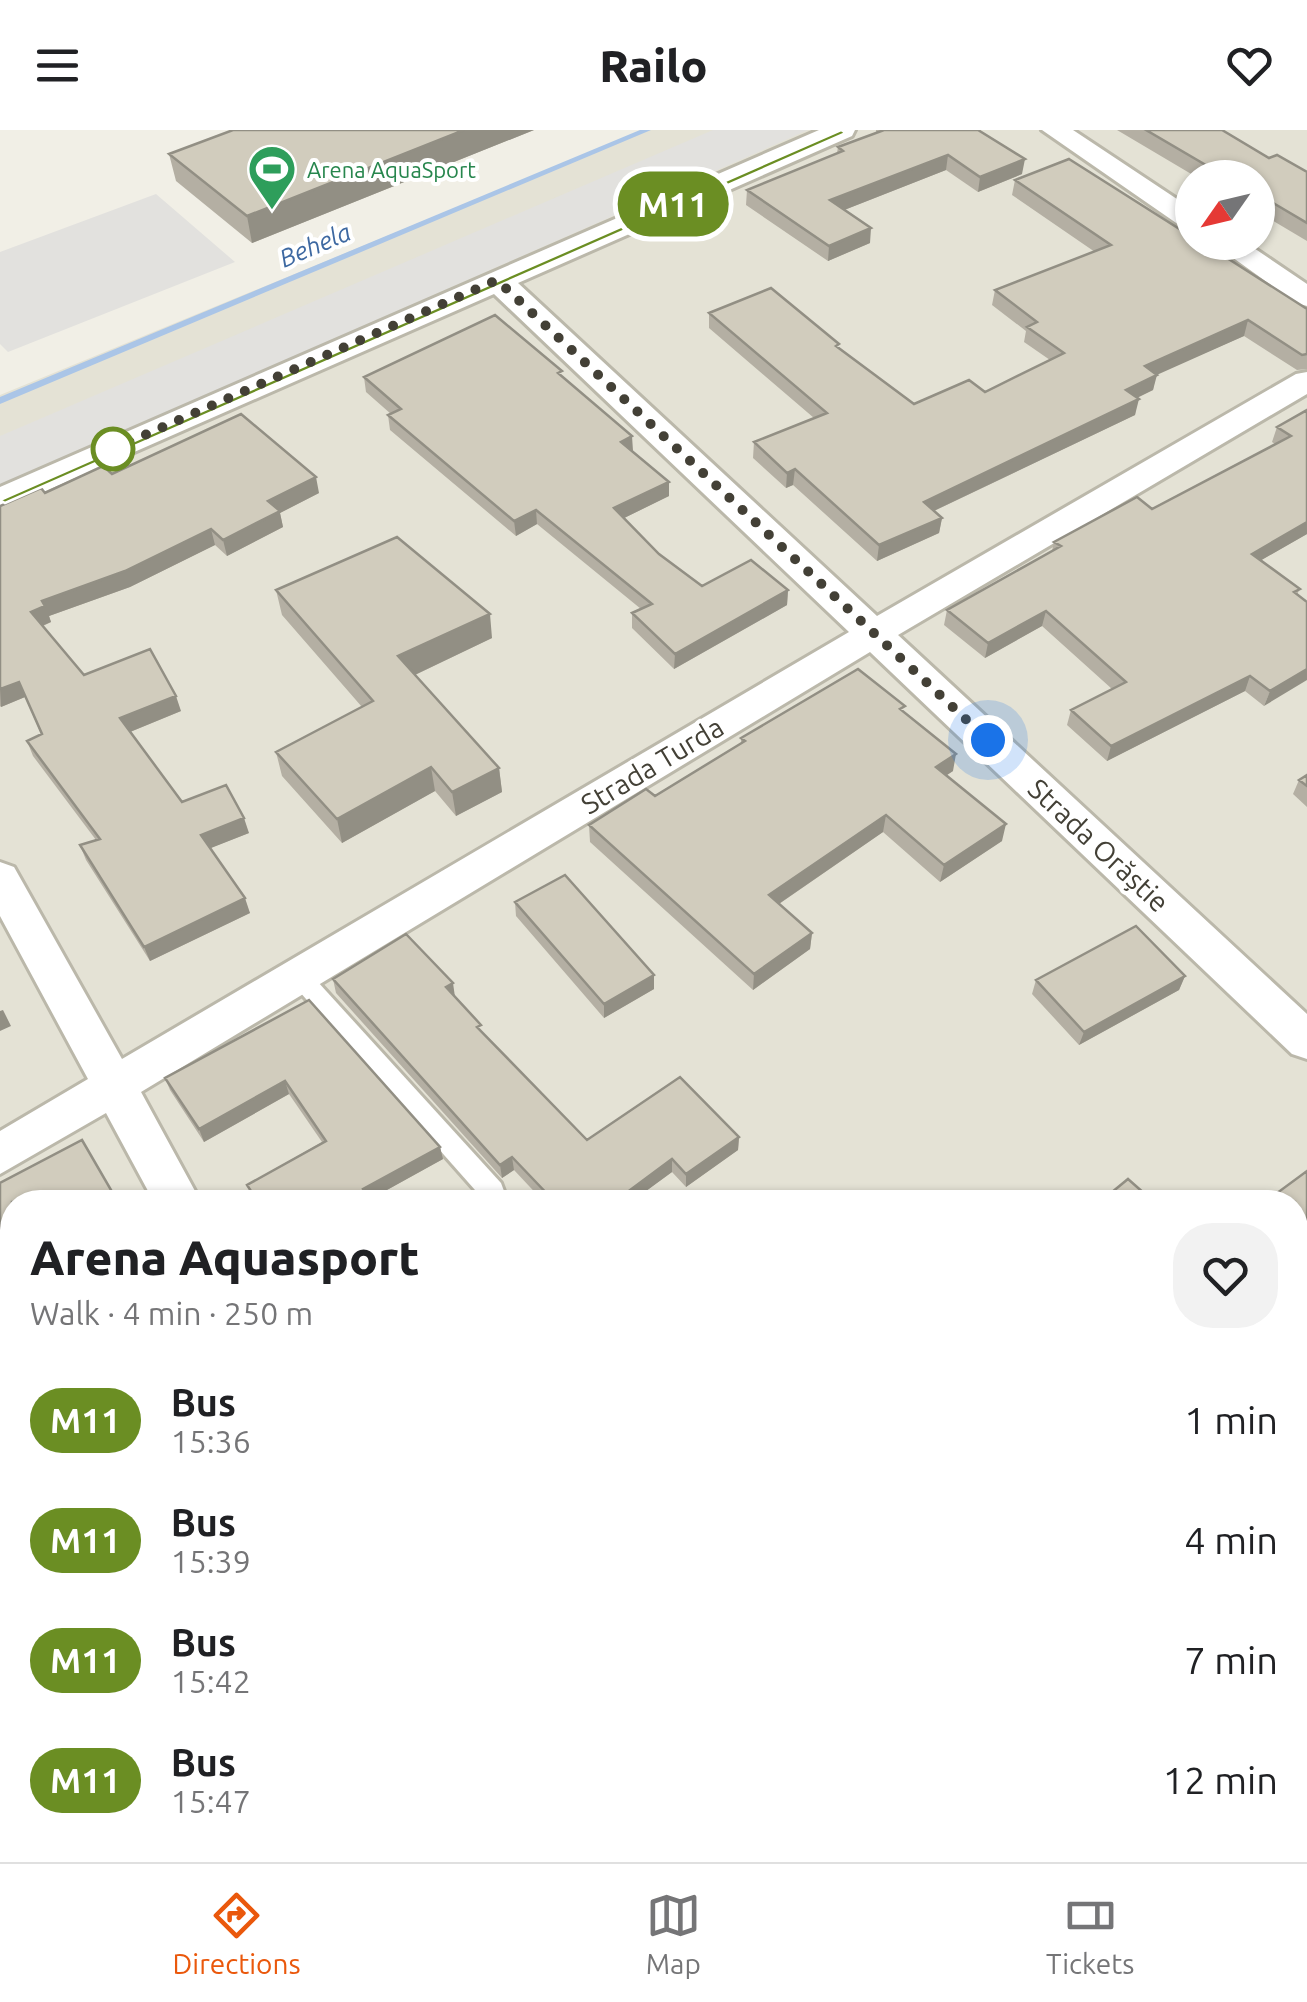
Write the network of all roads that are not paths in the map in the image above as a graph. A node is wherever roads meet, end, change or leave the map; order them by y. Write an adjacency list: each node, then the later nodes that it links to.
1 (842, 130): 5 (street)
2 (1055, 130): 3 (street)
3 (1175, 210)
4 (1252, 260): 6 (street)
5 (497, 280): 8 (street); 9 (street, Strada Orăștie)
6 (1307, 297)
7 (1307, 381): 9 (street, Strada Turda)
8 (0, 500)
9 (874, 633): 11 (street, Strada Turda); 12 (street, Strada Orăștie)
10 (0, 878): 13 (street)
11 (299, 976): 13 (street, Strada Turda); 16 (lane)
12 (1307, 1041)
13 (114, 1086): 14 (street, Strada Turda); 15 (street)
14 (0, 1154)
15 (171, 1190)
16 (491, 1190)

